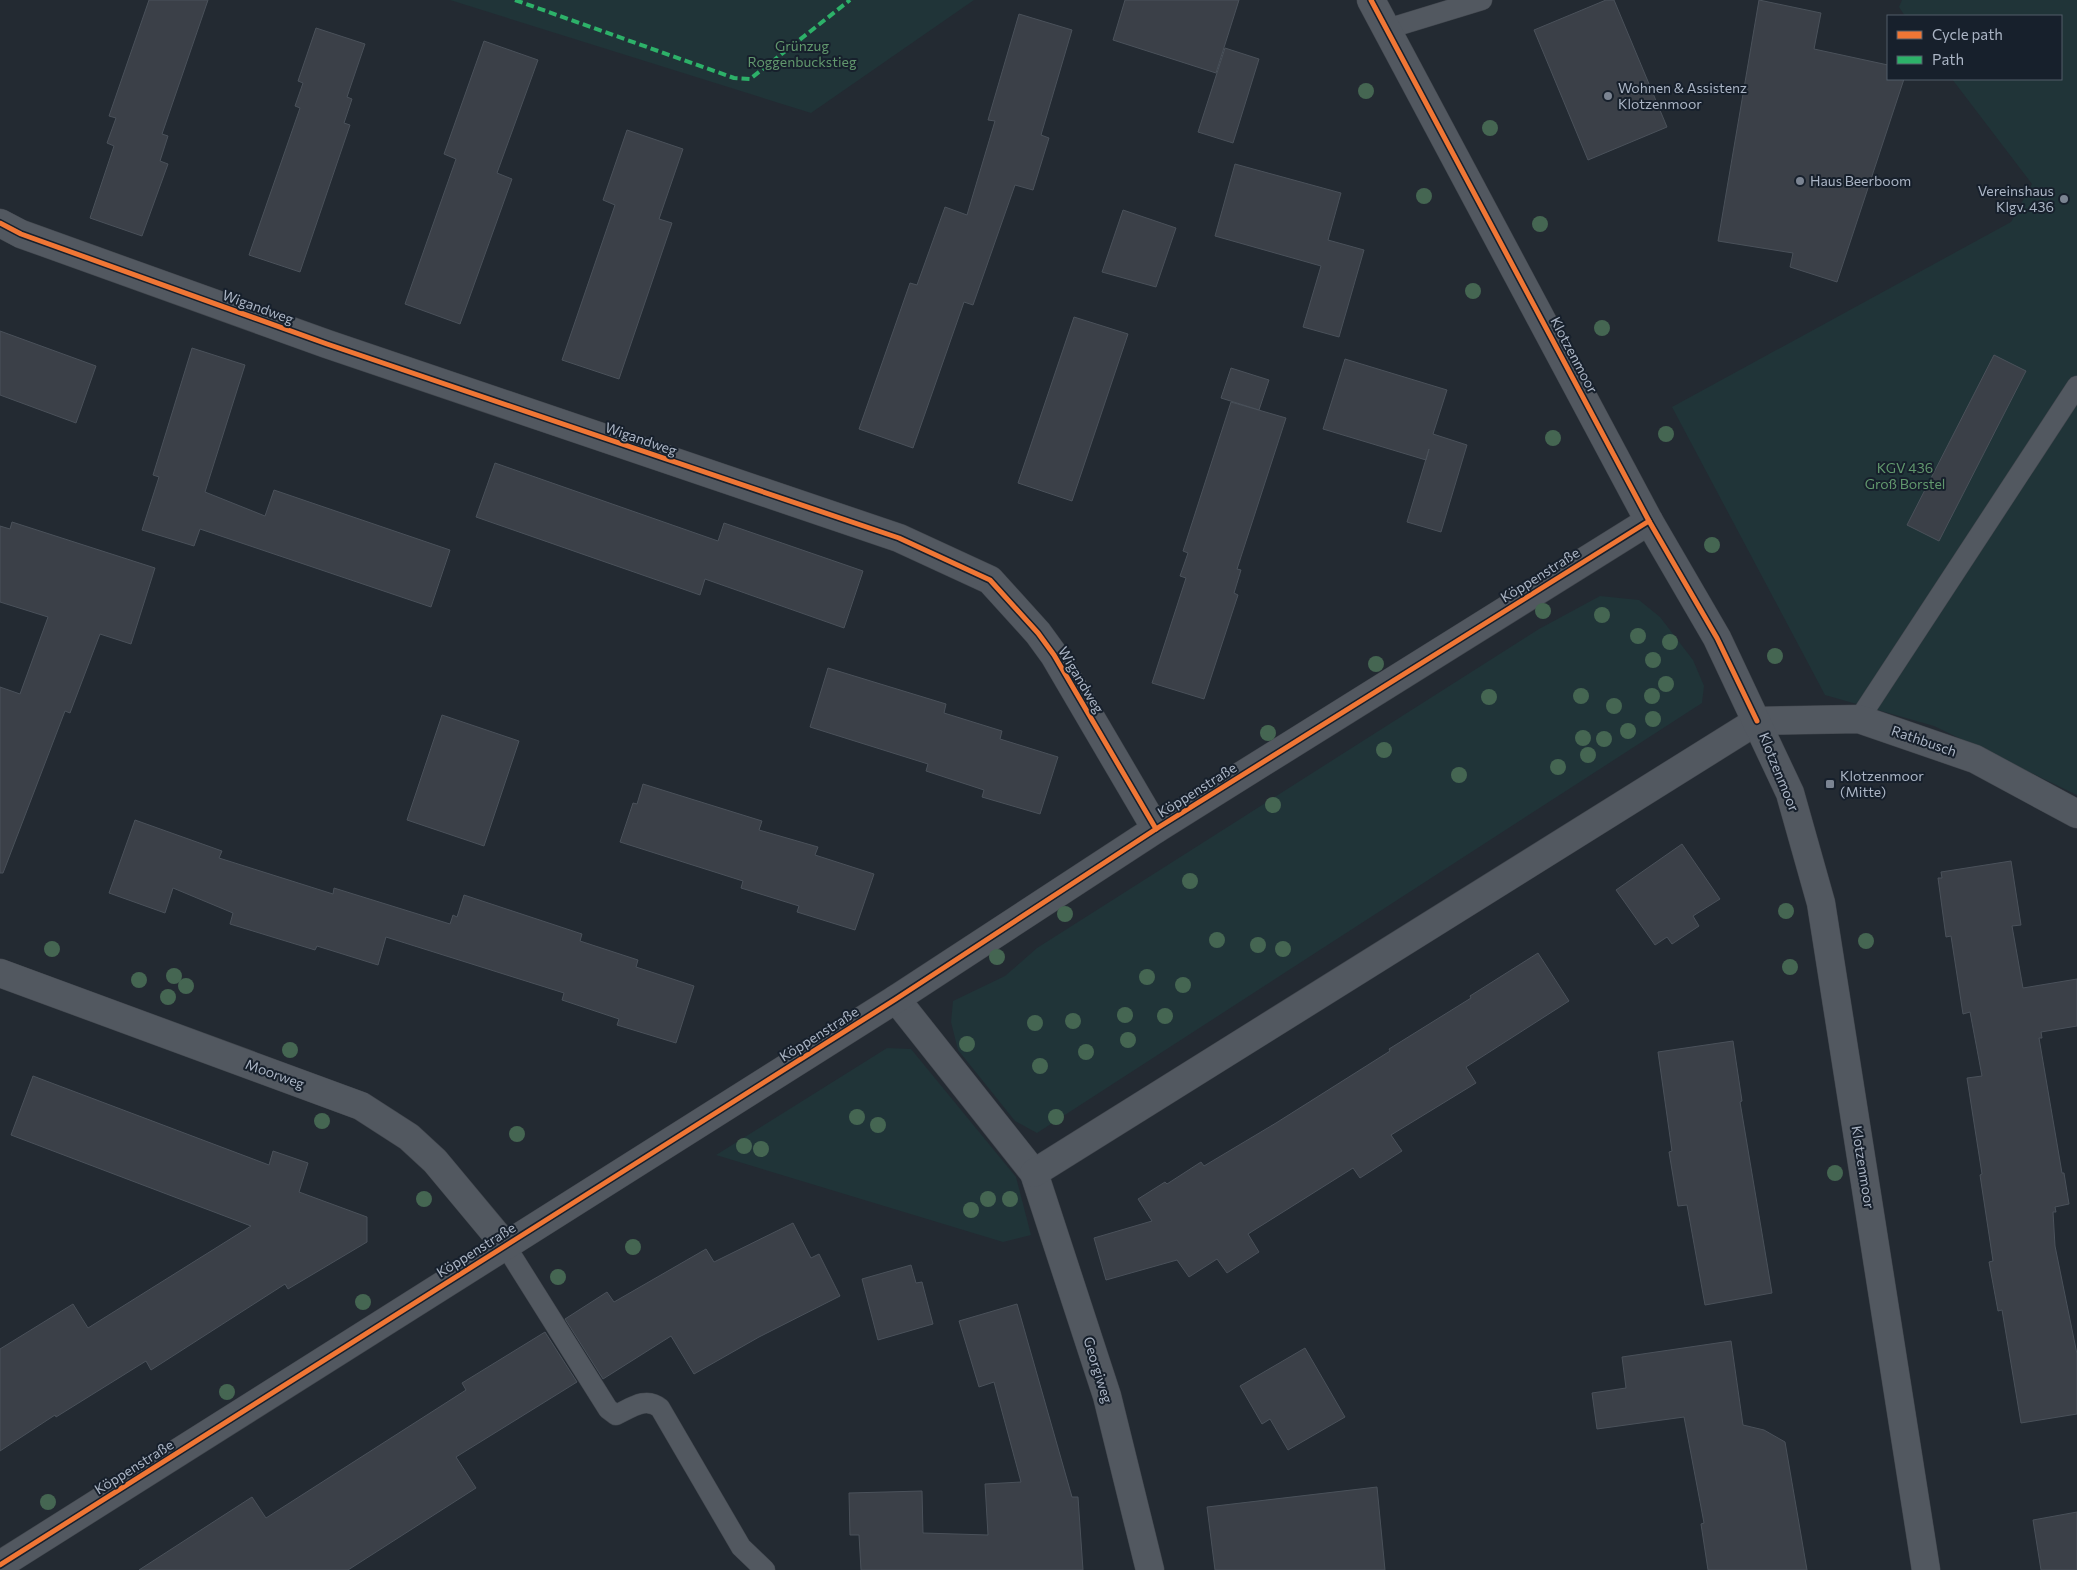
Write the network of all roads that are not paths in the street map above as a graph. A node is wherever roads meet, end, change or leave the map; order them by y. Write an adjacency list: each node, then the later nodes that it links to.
1 (1371, 0): 3 (street, Klotzenmoor)
2 (1482, 0): 3 (lane)
3 (1387, 29): 6 (street, Klotzenmoor)
4 (0, 223): 10 (street, Wigandweg)
5 (2077, 386): 7 (lane)
6 (1648, 521): 8 (street, Klotzenmoor); 10 (street, Köppenstraße)
7 (1859, 719): 8 (street, Rathbusch); 9 (street, Rathbusch)
8 (1758, 721): 13 (street); 18 (street, Klotzenmoor)
9 (2077, 814)
10 (1156, 829): 12 (street, Köppenstraße)
11 (0, 973): 14 (street, Moorweg)
12 (896, 999): 13 (street); 14 (street, Köppenstraße)
13 (1034, 1173): 17 (street, Georgiweg)
14 (505, 1245): 15 (street, Köppenstraße); 16 (lane)
15 (0, 1565)
16 (765, 1570)
17 (1150, 1570)
18 (1926, 1570)

